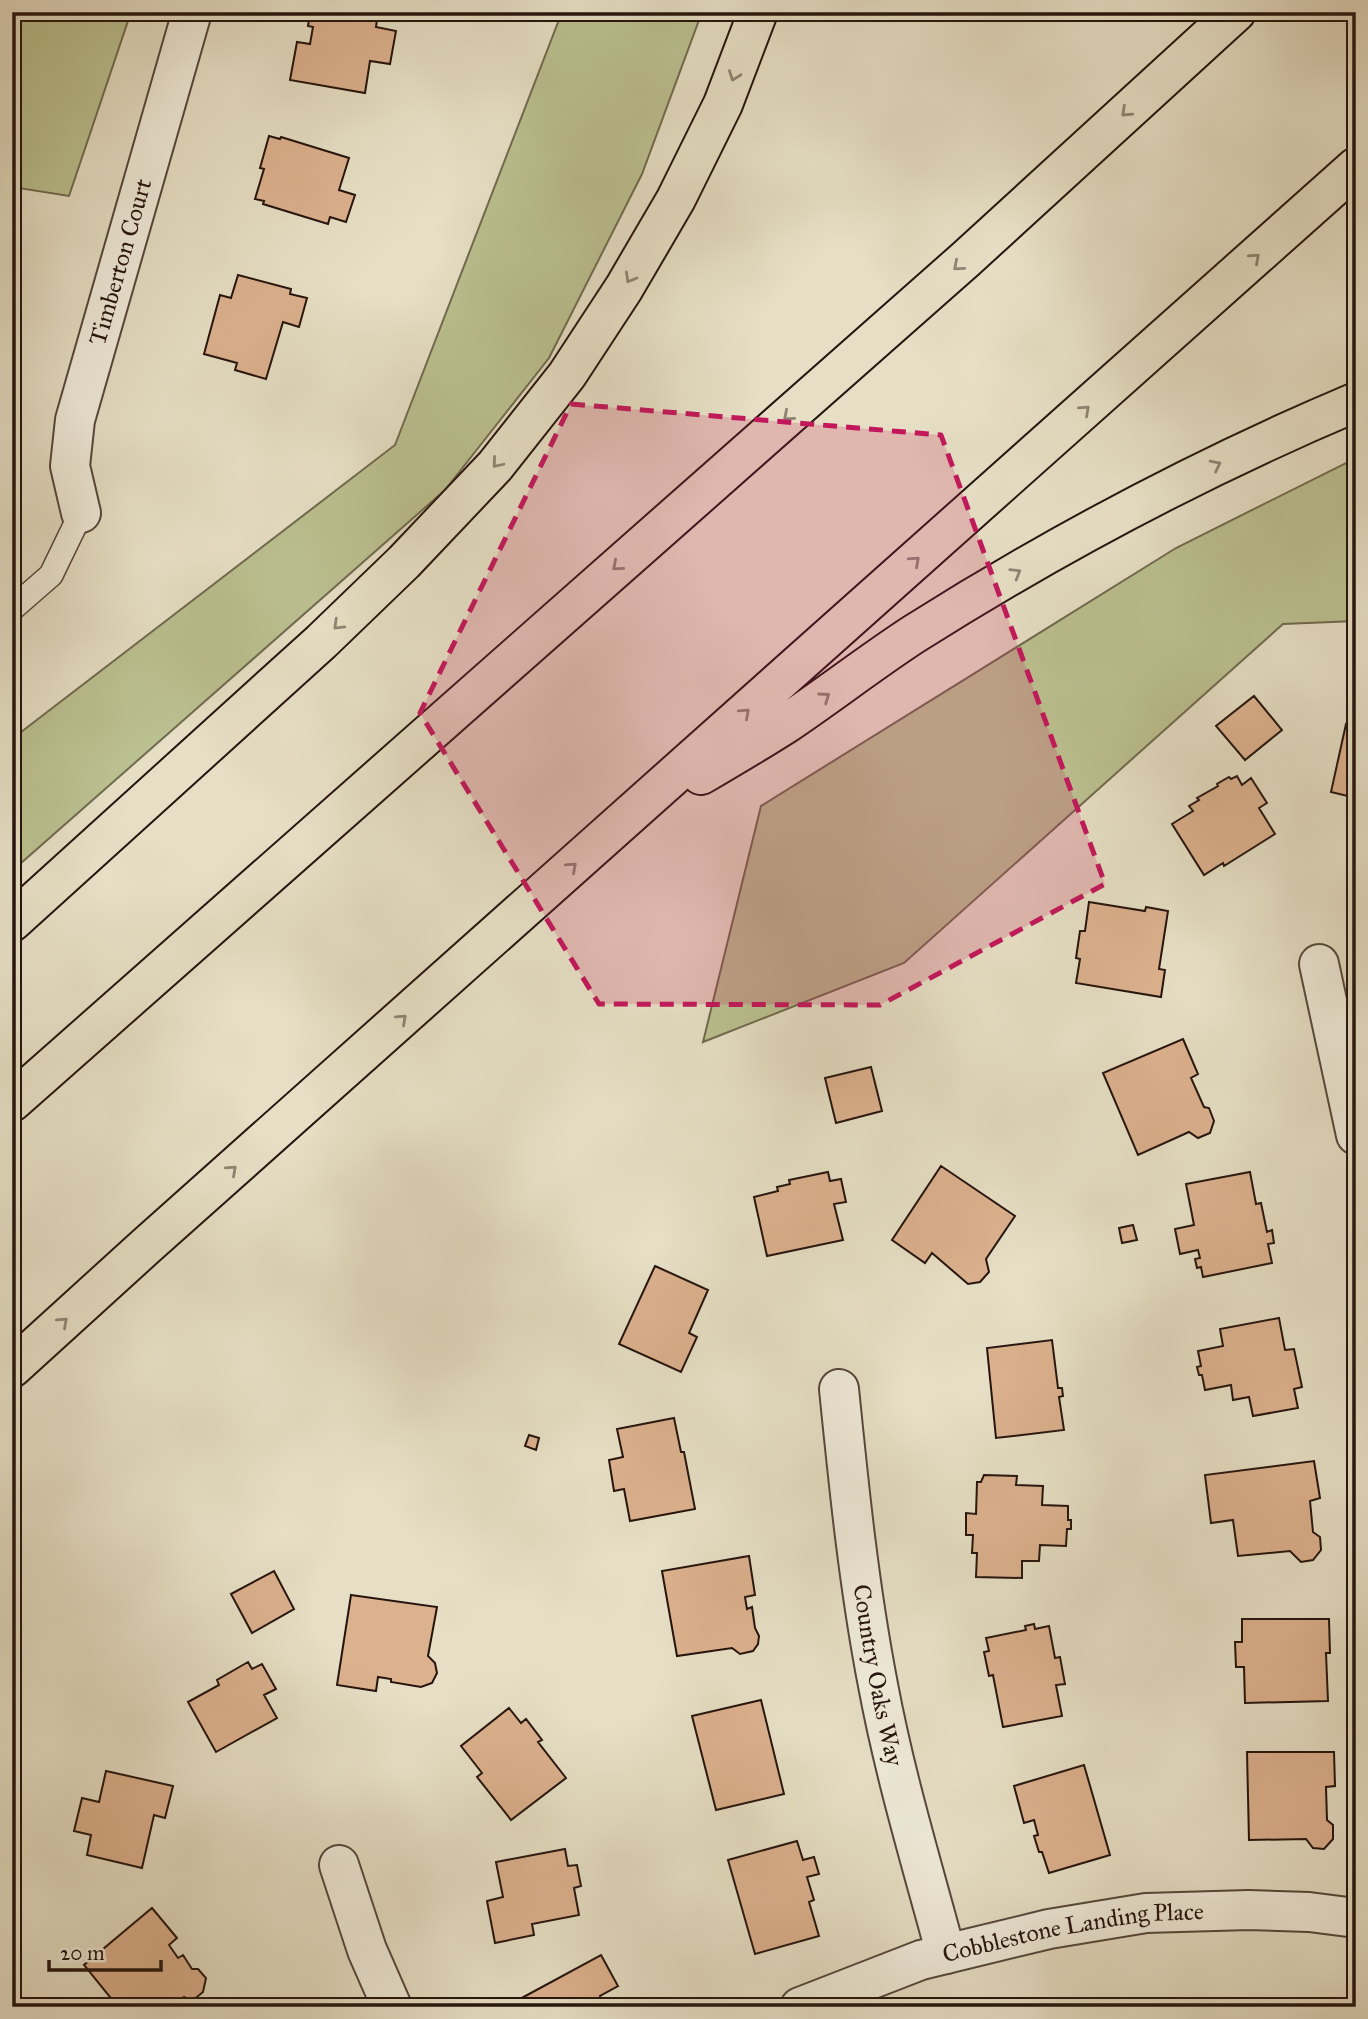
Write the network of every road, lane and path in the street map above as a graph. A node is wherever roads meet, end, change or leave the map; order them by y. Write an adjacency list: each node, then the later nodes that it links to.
1 (192, 12): 6 (street, Timberton Court)
2 (758, 12): 9 (highway, one-way to 9)
3 (1236, 12): 11 (highway, one-way to 11)
4 (1356, 167): 8 (highway, one-way to 4)
5 (1356, 402): 8 (highway, one-way to 5)
6 (81, 513): 7 (lane)
7 (12, 610)
8 (621, 823): 13 (highway, one-way to 8)
9 (12, 922)
10 (1319, 964): 12 (street)
11 (12, 1102)
12 (1356, 1135)
13 (12, 1368)
14 (839, 1389): 17 (street, Country Oaks Way)
15 (339, 1865): 18 (street)
16 (1356, 1919): 17 (street, Cobblestone Landing Place)
17 (946, 1954): 19 (street, Cobblestone Landing Place)
18 (392, 2007)
19 (800, 2007)

